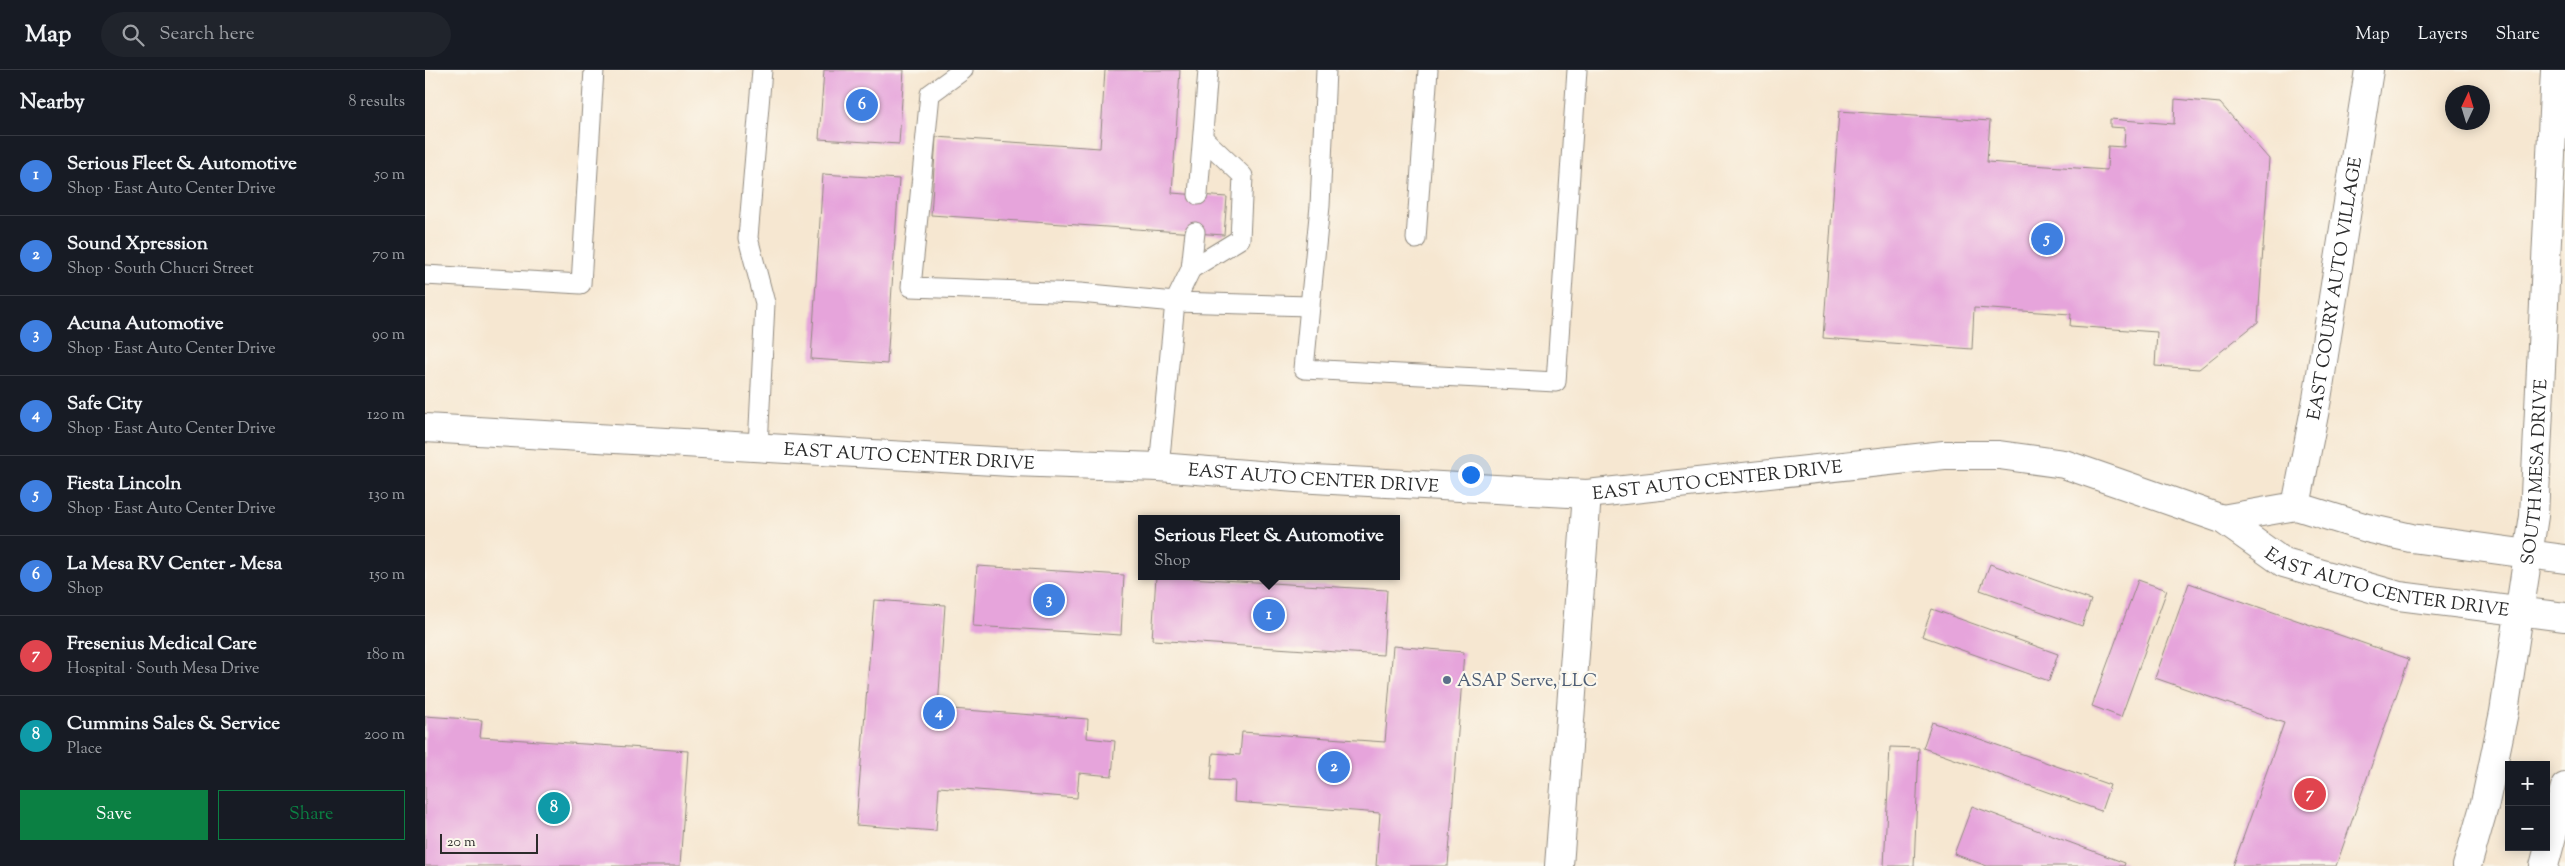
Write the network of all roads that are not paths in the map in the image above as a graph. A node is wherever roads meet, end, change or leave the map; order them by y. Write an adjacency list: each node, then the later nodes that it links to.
1 (595, 70): 15 (lane)
2 (762, 70): 19 (lane)
3 (963, 70): 16 (lane)
4 (1208, 70): 10 (lane)
5 (1326, 70): 17 (lane)
6 (1428, 70): 13 (lane)
7 (1577, 70): 17 (lane)
8 (2369, 70): 22 (street, EAST COURY AUTO VILLAGE)
9 (2555, 70): 24 (street, SOUTH MESA DRIVE)
10 (1203, 138): 11 (lane); 14 (lane)
11 (1198, 195)
12 (1195, 232): 14 (lane)
13 (1416, 239)
14 (1191, 269): 16 (lane)
15 (425, 275)
16 (1175, 302): 17 (lane); 20 (lane)
17 (1310, 306)
18 (425, 428): 19 (street, EAST AUTO CENTER DRIVE)
19 (758, 447): 20 (street, EAST AUTO CENTER DRIVE)
20 (1159, 467): 21 (street, EAST AUTO CENTER DRIVE)
21 (1587, 494): 23 (street, EAST AUTO CENTER DRIVE); 30 (street)
22 (2296, 506): 23 (street, EAST AUTO CENTER DRIVE); 24 (street, EAST AUTO CENTER DRIVE)
23 (2222, 519): 26 (street, EAST AUTO CENTER DRIVE)
24 (2529, 554): 25 (street, EAST AUTO CENTER DRIVE); 26 (street, SOUTH MESA DRIVE)
25 (2565, 559)
26 (2520, 613): 27 (street, EAST AUTO CENTER DRIVE); 29 (street, SOUTH MESA DRIVE)
27 (2565, 617)
28 (2565, 787): 33 (street)
29 (2477, 832): 31 (street, SOUTH MESA DRIVE); 32 (street)
30 (1559, 866)
31 (2467, 866)
32 (2479, 866)
33 (2545, 866)

